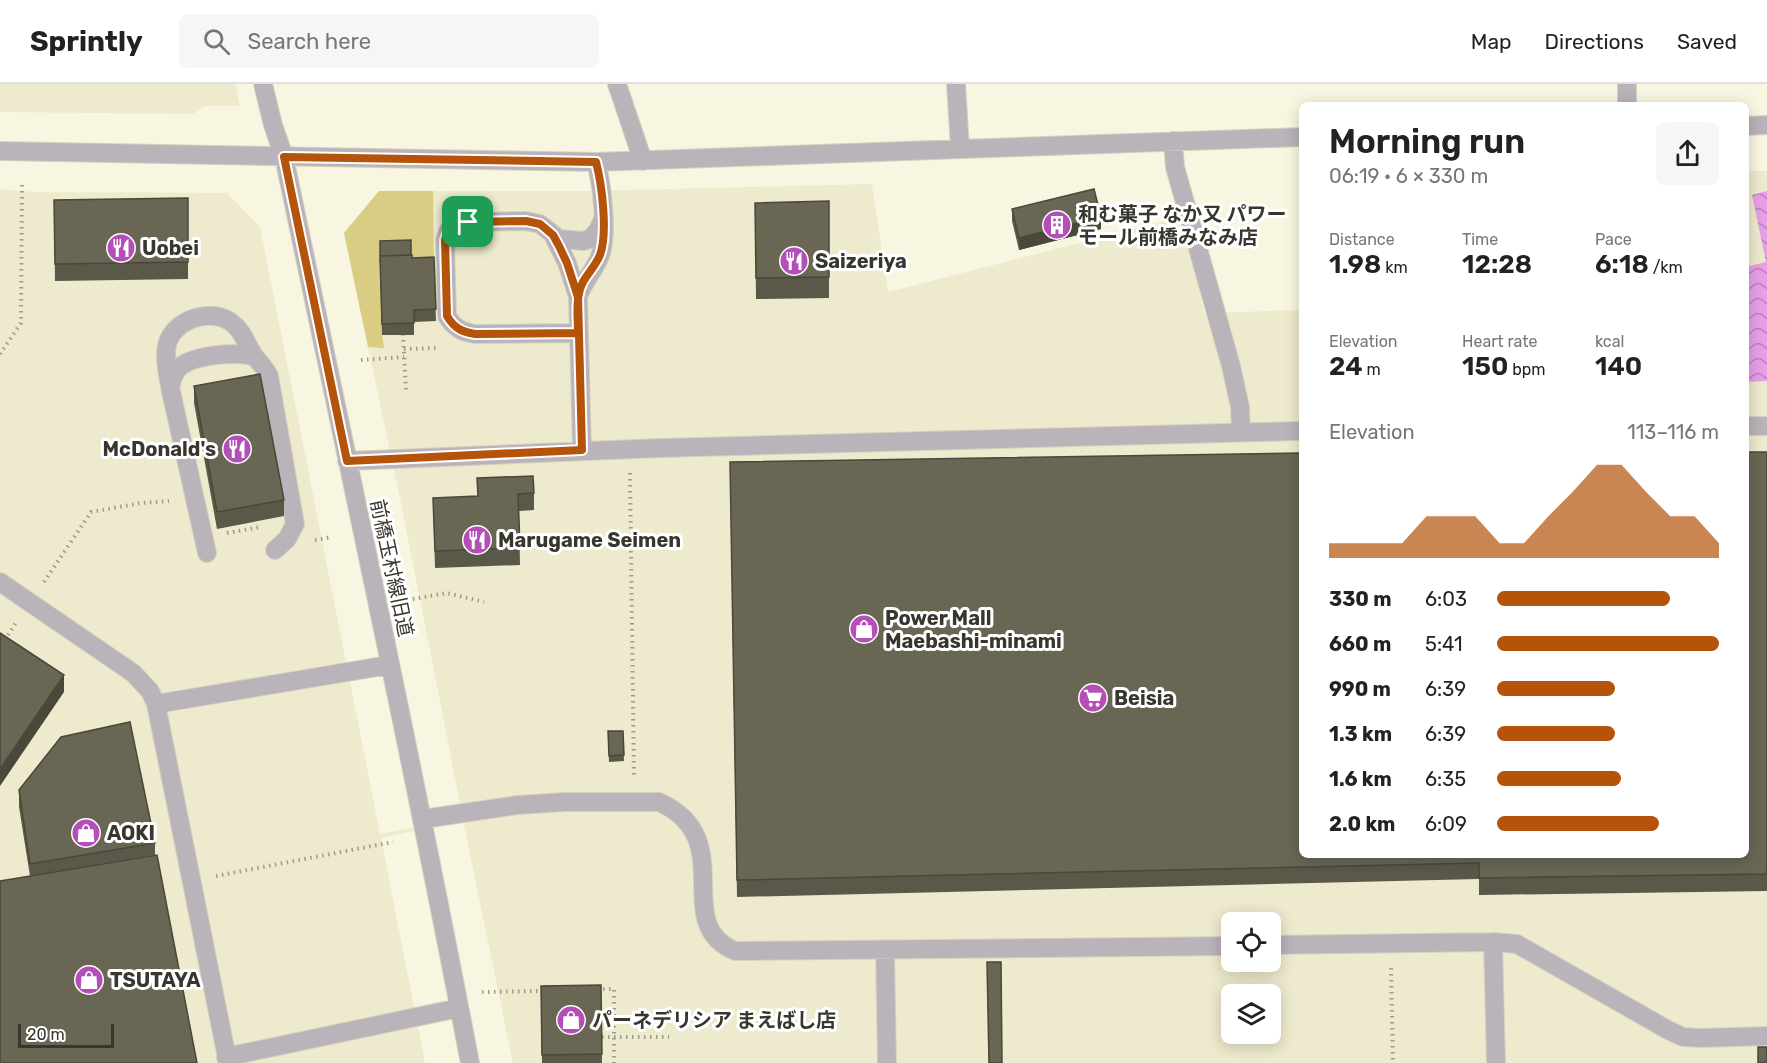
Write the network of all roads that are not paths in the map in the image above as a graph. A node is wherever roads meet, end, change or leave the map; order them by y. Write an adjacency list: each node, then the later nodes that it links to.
1 (264, 84): 12 (street, 前橋玉村線旧道)
2 (617, 84): 13 (street)
3 (956, 84): 10 (street)
4 (1627, 84): 5 (street)
5 (1627, 102)
6 (1767, 125): 7 (street)
7 (1749, 126)
8 (1299, 137): 9 (street)
9 (1173, 141): 10 (street); 24 (street)
10 (960, 148): 13 (street)
11 (0, 151): 12 (street)
12 (284, 157): 14 (street); 26 (street, 前橋玉村線旧道)
13 (643, 161): 14 (street)
14 (596, 162): 15 (street)
15 (603, 219): 16 (street); 17 (street)
16 (553, 235): 17 (street); 18 (street)
17 (578, 297): 18 (street)
18 (578, 333): 25 (street)
19 (255, 357): 20 (street); 20 (street); 27 (street)
20 (170, 387): 28 (street)
21 (1749, 426): 22 (street)
22 (1767, 426)
23 (1299, 431): 24 (street)
24 (1240, 432): 25 (street)
25 (582, 450): 26 (street)
26 (347, 461): 30 (street, 前橋玉村線旧道)
27 (275, 550)
28 (207, 553)
29 (0, 582): 31 (street)
30 (389, 665): 31 (street); 32 (street, 前橋玉村線旧道)
31 (156, 704): 39 (street)
32 (423, 819): 36 (street); 37 (street, 前橋玉村線旧道)
33 (1493, 942): 34 (street); 38 (street); 42 (street)
34 (1281, 945)
35 (1221, 946): 36 (street)
36 (885, 950): 41 (street)
37 (459, 1008): 39 (street); 40 (street, 前橋玉村線旧道)
38 (1767, 1036)
39 (227, 1060)
40 (470, 1063)
41 (887, 1063)
42 (1496, 1063)

